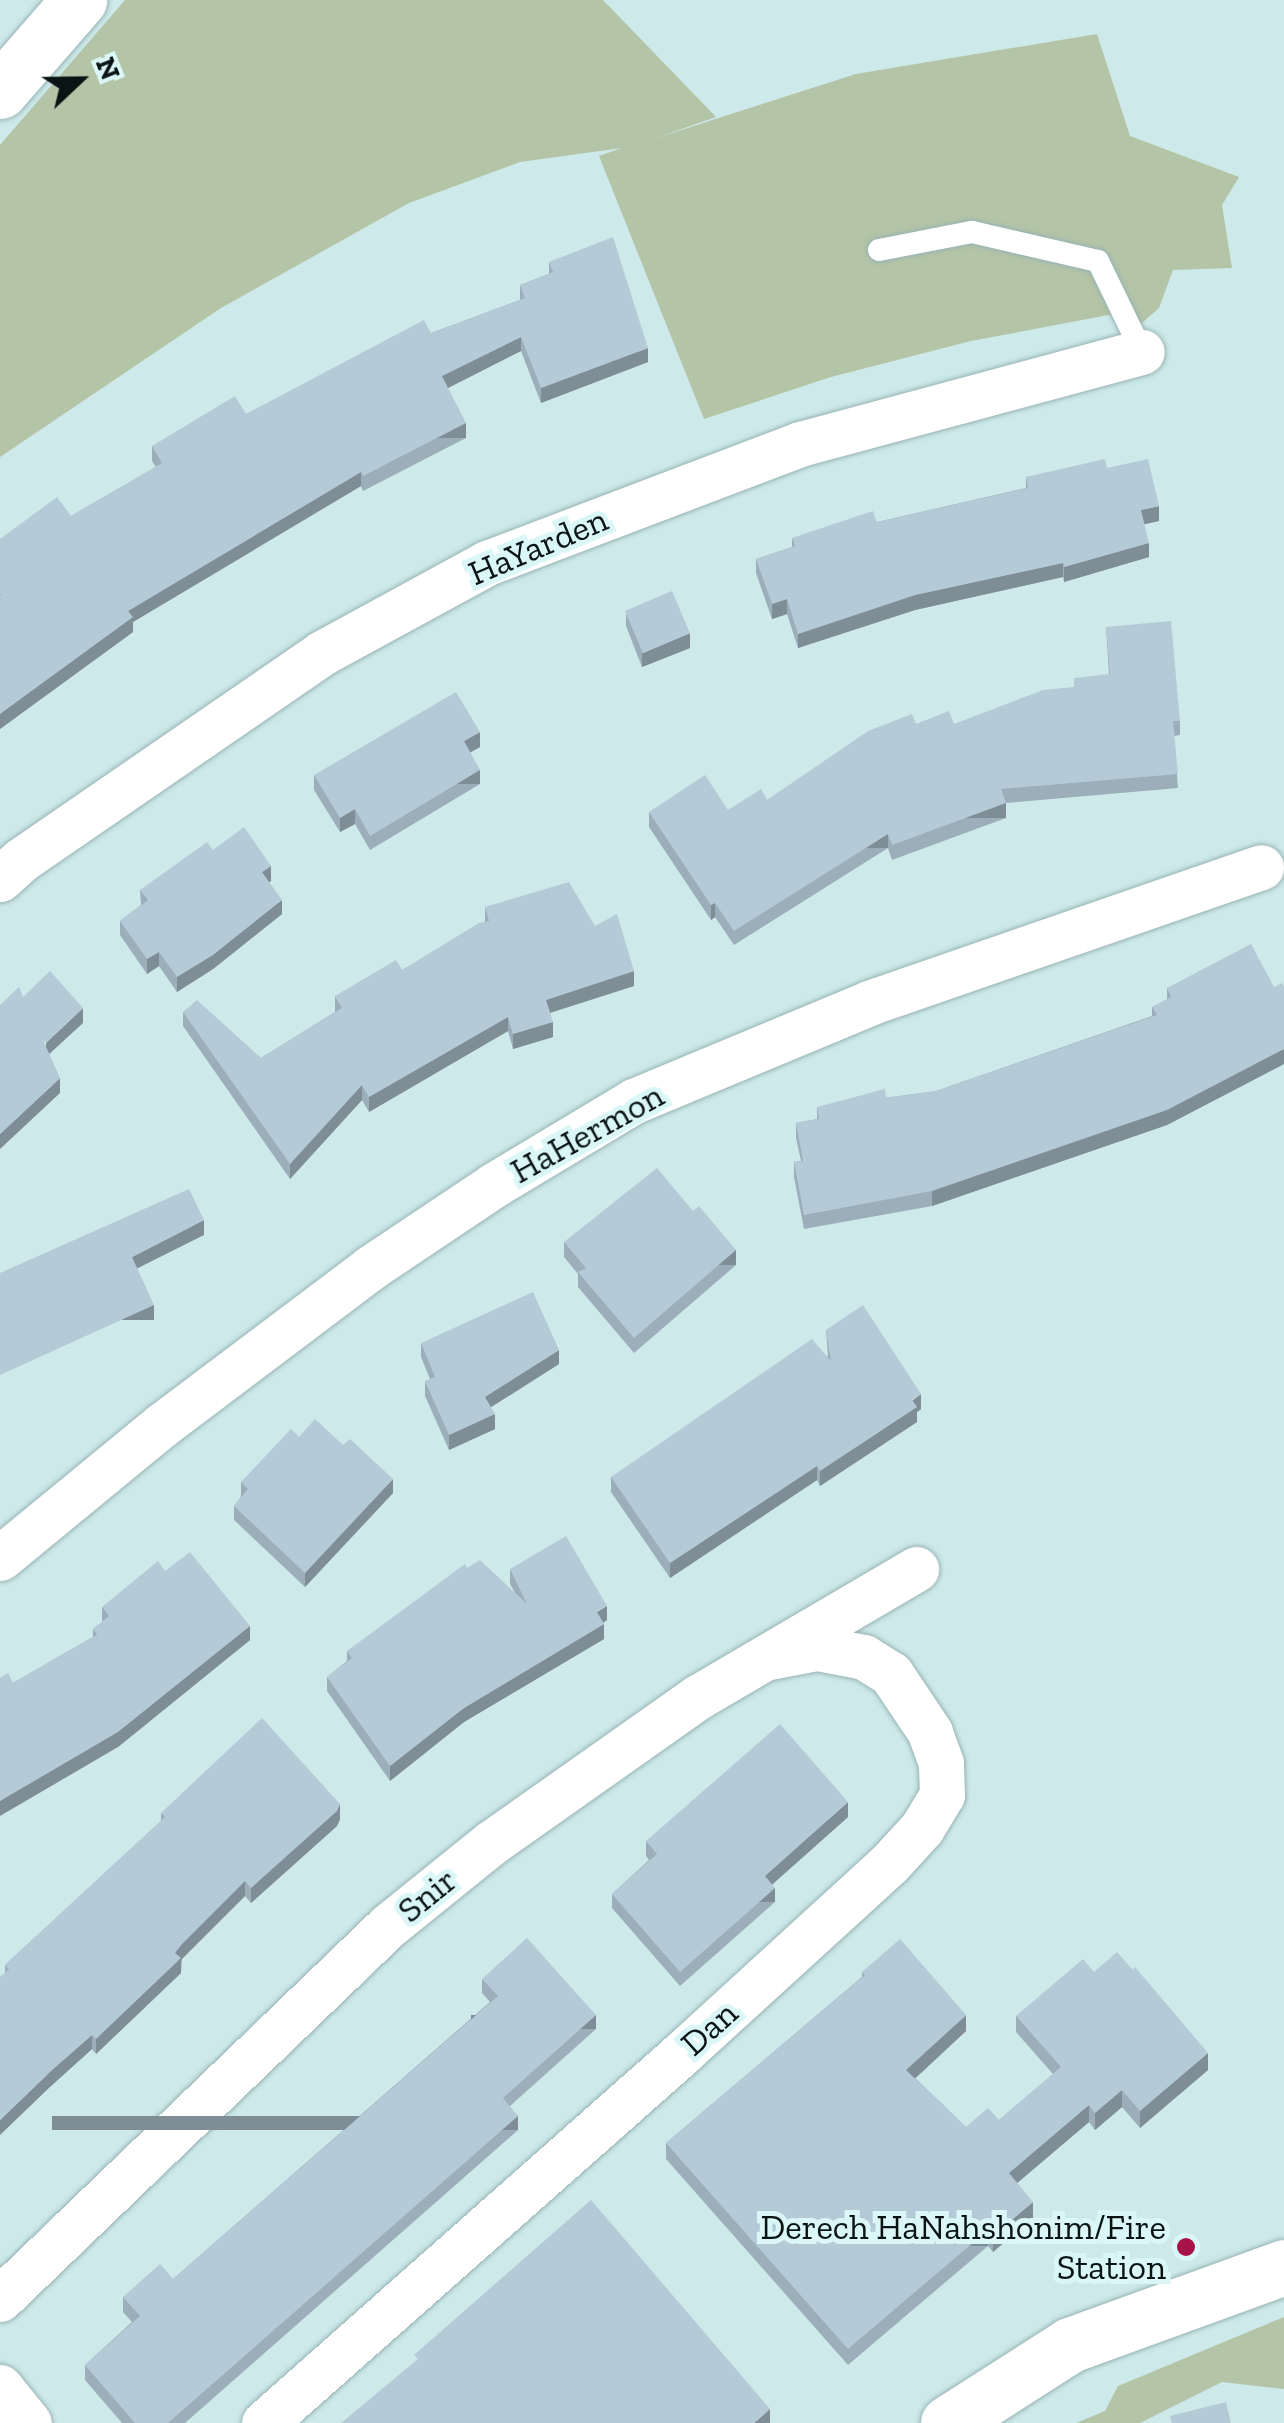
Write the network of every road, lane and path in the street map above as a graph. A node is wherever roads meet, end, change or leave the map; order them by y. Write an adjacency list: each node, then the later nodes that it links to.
1 (79, 0): 2 (street)
2 (0, 91)
3 (879, 250): 4 (lane)
4 (1142, 352): 6 (street, HaYarden)
5 (1262, 867): 7 (street, HaHermon)
6 (0, 879)
7 (0, 1558)
8 (916, 1569): 9 (street, Snir)
9 (769, 1657): 11 (street, Snir); 14 (street, Dan)
10 (1284, 2266): 15 (street)
11 (0, 2299)
12 (0, 2387): 13 (street)
13 (29, 2423)
14 (264, 2423)
15 (948, 2423)

